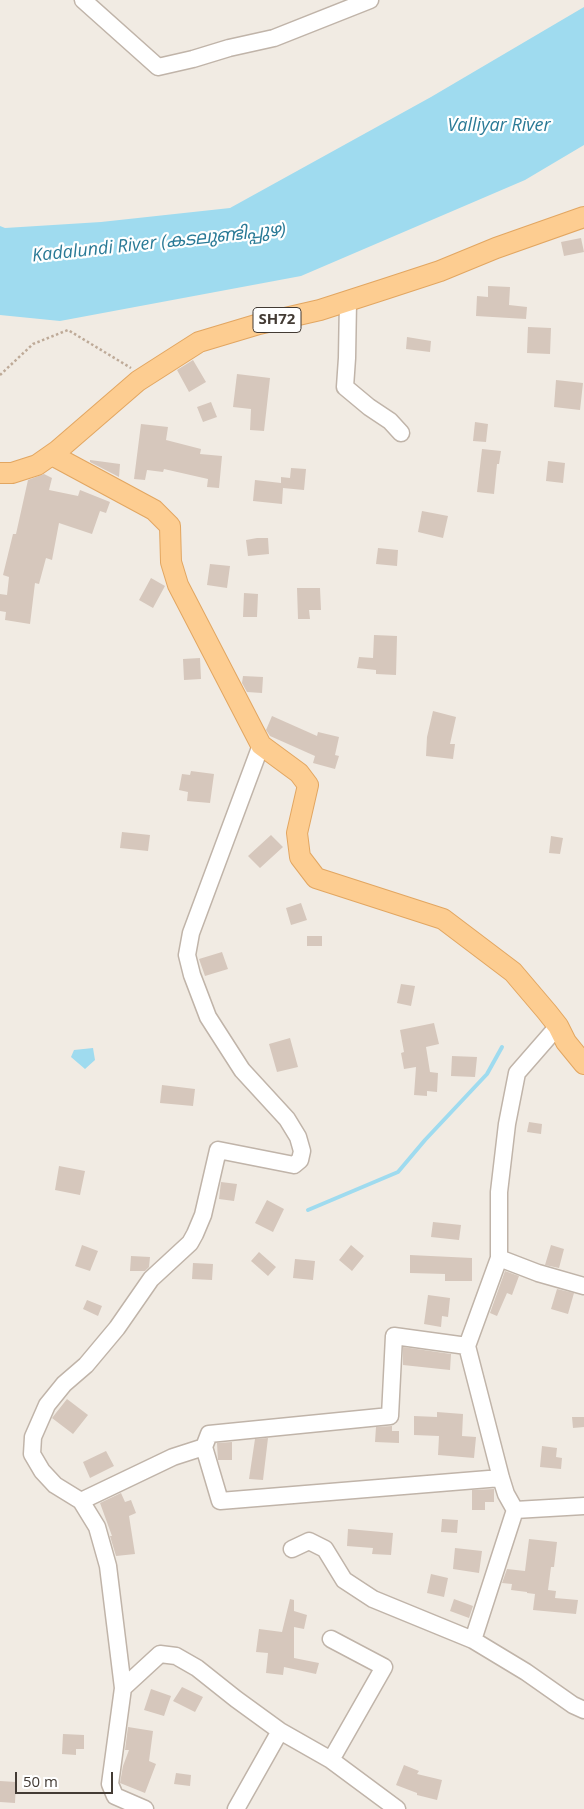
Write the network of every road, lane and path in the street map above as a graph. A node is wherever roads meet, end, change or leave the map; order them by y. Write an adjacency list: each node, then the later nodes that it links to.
1 (83, 0): 2 (street)
2 (370, 0)
3 (584, 217): 4 (main road, SH72)
4 (348, 301): 6 (main road, SH72); 7 (street)
5 (0, 376): 6 (path)
6 (146, 376): 8 (main road, SH72)
7 (400, 433)
8 (52, 455): 9 (main road, SH72); 10 (main road)
9 (0, 473)
10 (261, 745): 11 (main road); 18 (street)
11 (558, 1026): 12 (main road); 13 (street)
12 (584, 1064)
13 (499, 1258): 14 (street); 15 (street)
14 (584, 1286)
15 (467, 1346): 16 (street); 17 (street)
16 (204, 1447): 17 (street); 18 (street)
17 (501, 1478): 20 (street)
18 (81, 1501): 24 (street)
19 (584, 1506): 20 (street)
20 (515, 1510): 23 (street)
21 (292, 1549): 23 (street)
22 (331, 1639): 27 (street)
23 (473, 1640): 25 (street)
24 (123, 1688): 26 (street); 28 (street)
25 (584, 1710)
26 (280, 1731): 27 (street); 29 (street)
27 (330, 1760): 30 (street)
28 (146, 1809)
29 (236, 1809)
30 (397, 1809)

